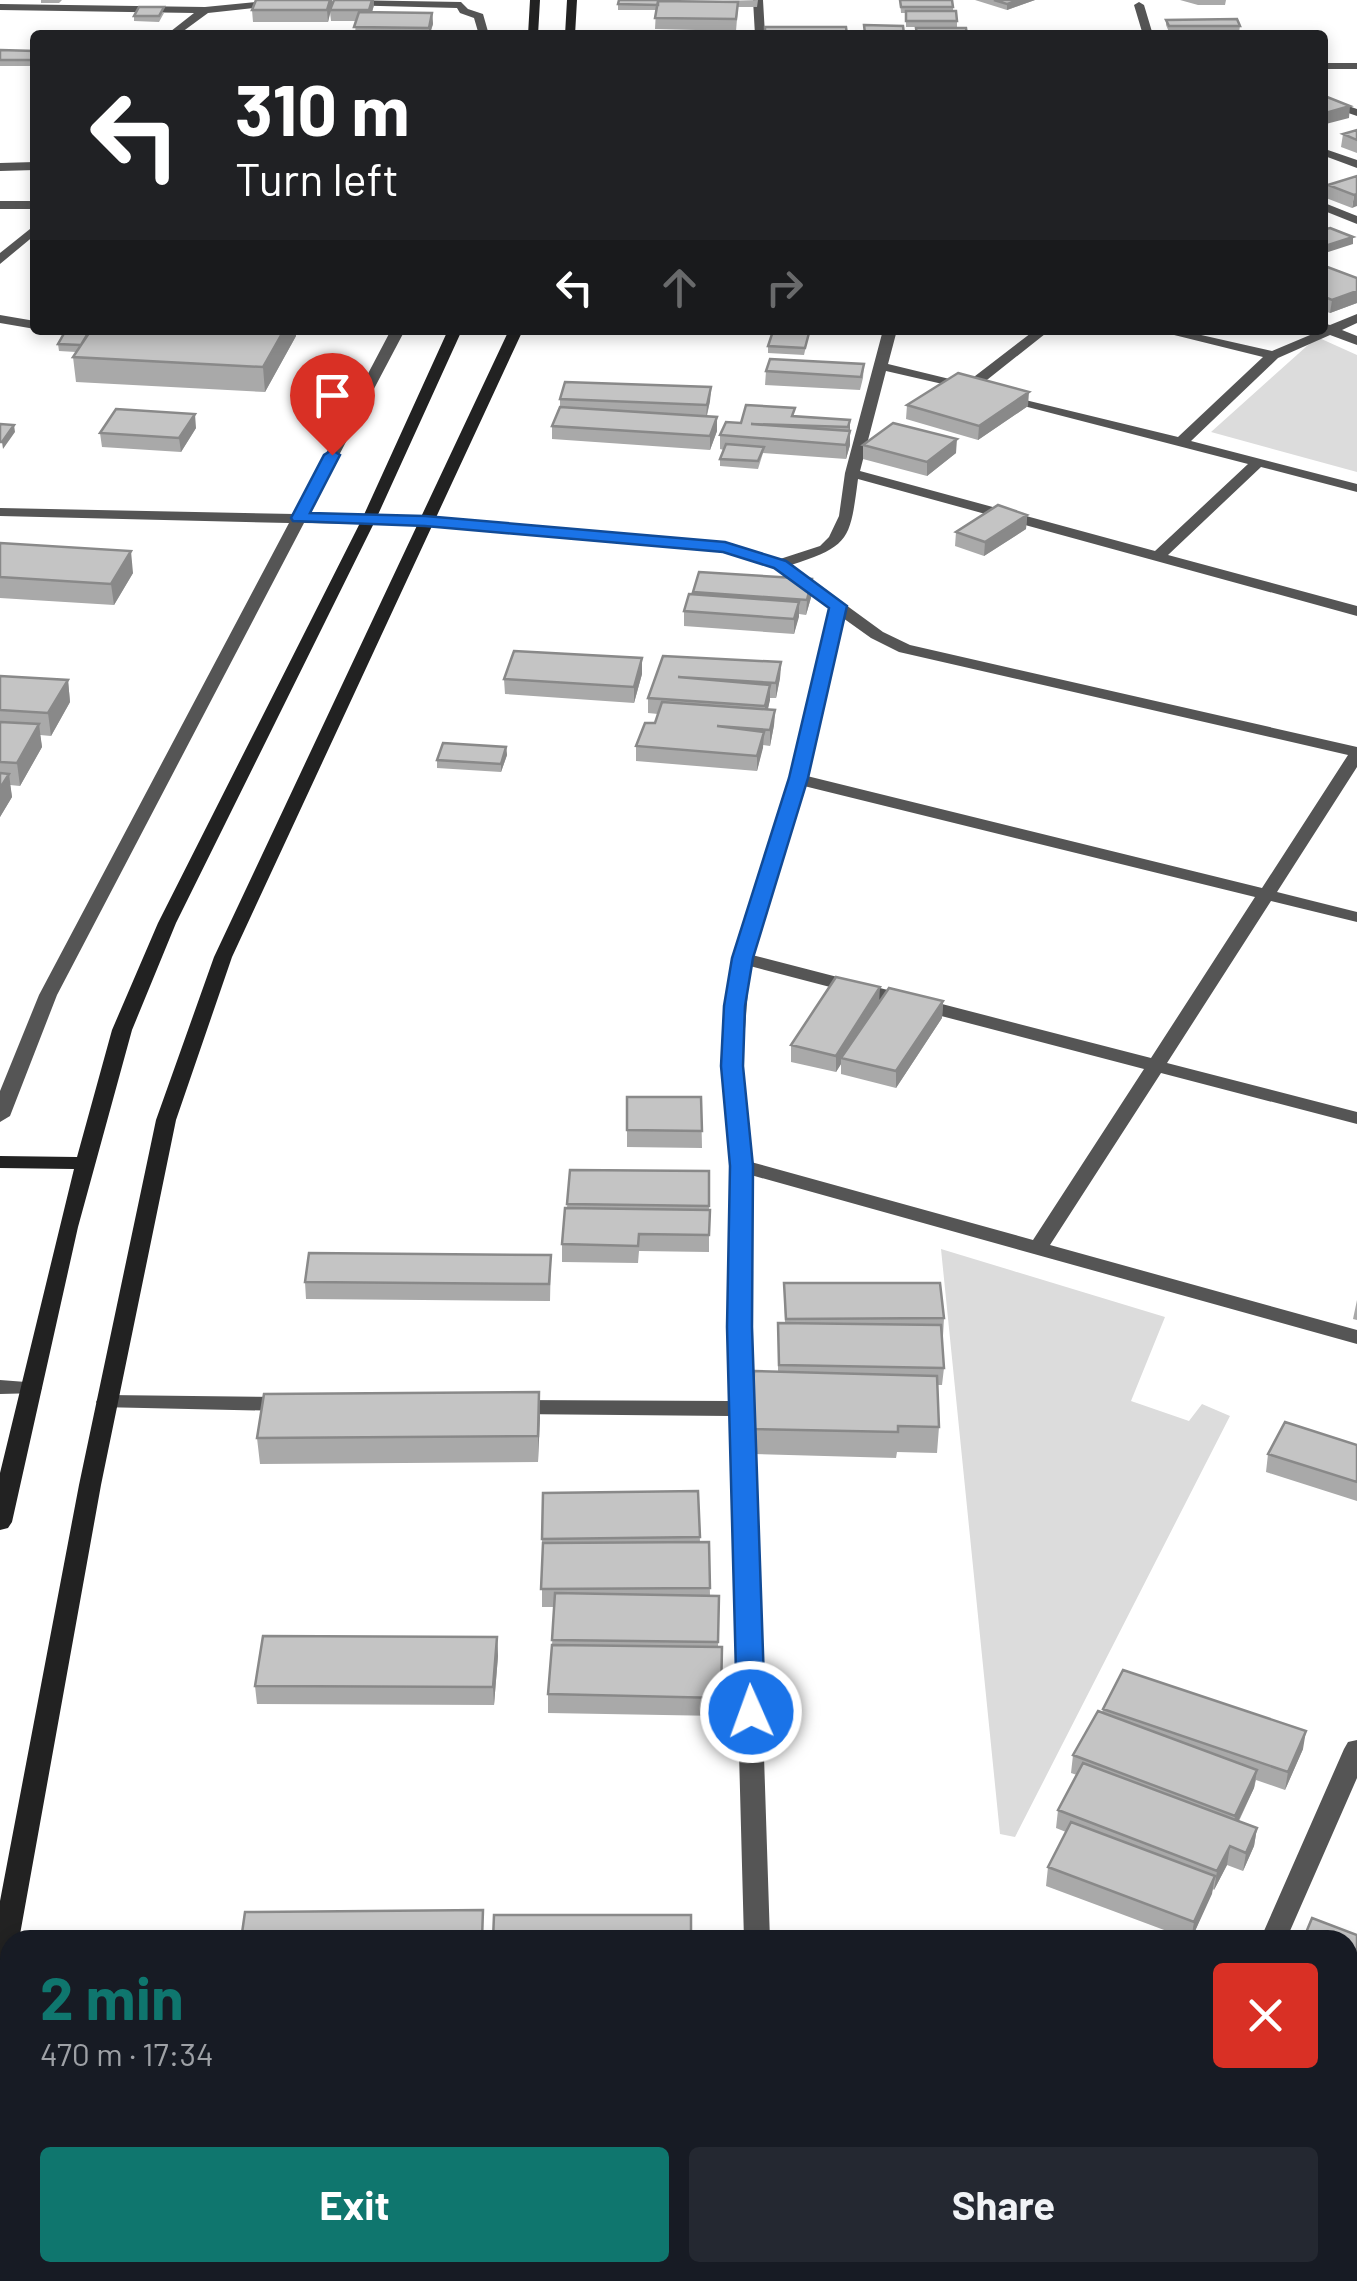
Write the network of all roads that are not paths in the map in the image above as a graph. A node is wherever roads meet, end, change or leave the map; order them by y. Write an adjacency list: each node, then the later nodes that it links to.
1 (535, 0): 12 (street)
2 (572, 0): 13 (street)
3 (758, 0): 14 (street)
4 (288, 2): 9 (street)
5 (462, 2): 6 (street); 11 (street)
6 (326, 3)
7 (1140, 5): 15 (street)
8 (0, 7): 9 (street)
9 (205, 10): 10 (street)
10 (178, 30)
11 (483, 30)
12 (533, 30)
13 (570, 30)
14 (760, 30)
15 (1147, 30)
16 (1328, 66): 17 (street)
17 (1357, 66)
18 (1328, 102): 19 (street)
19 (1357, 113)
20 (1328, 153): 21 (street)
21 (1357, 164)
22 (0, 166): 23 (street)
23 (30, 166)
24 (0, 205): 25 (street)
25 (30, 205)
26 (1328, 208): 27 (street)
27 (1357, 220)
28 (30, 233): 29 (street)
29 (0, 260)
30 (0, 318): 32 (street)
31 (1357, 318): 33 (street)
32 (30, 324)
33 (1328, 326)
34 (1328, 329): 42 (street)
35 (395, 335): 51 (street)
36 (453, 335): 52 (street)
37 (514, 335): 53 (street)
38 (889, 335): 44 (street)
39 (1037, 335): 45 (street)
40 (1183, 335): 43 (street)
41 (1309, 335): 43 (street)
42 (1357, 341)
43 (1273, 355): 46 (street)
44 (880, 366): 45 (street); 48 (street)
45 (968, 388): 46 (street)
46 (1181, 442): 47 (street)
47 (1258, 462): 49 (street); 54 (street)
48 (852, 472): 54 (street); 55 (street)
49 (1357, 488)
50 (0, 512): 51 (street)
51 (299, 518): 52 (street); 64 (street)
52 (369, 519): 53 (street); 67 (street)
53 (425, 521): 55 (street); 73 (street)
54 (1158, 556): 57 (street)
55 (780, 564): 56 (street)
56 (838, 606): 58 (street); 59 (street)
57 (1357, 610)
58 (1357, 753): 60 (street)
59 (798, 778): 60 (street); 62 (street)
60 (1266, 894): 61 (street); 63 (street)
61 (1357, 917)
62 (742, 958): 63 (street); 68 (street)
63 (1156, 1066): 65 (street); 69 (street)
64 (0, 1116)
65 (1357, 1118)
66 (0, 1162): 67 (street)
67 (85, 1163): 72 (street)
68 (741, 1166): 69 (street); 76 (street)
69 (1038, 1248): 70 (street)
70 (1357, 1336)
71 (0, 1387): 72 (street)
72 (31, 1388): 77 (street)
73 (108, 1402): 74 (street); 79 (street)
74 (306, 1404)
75 (481, 1406): 76 (street)
76 (742, 1410): 80 (street)
77 (0, 1522)
78 (1357, 1749): 81 (street)
79 (8, 1930)
80 (757, 1930)
81 (1277, 1930)

